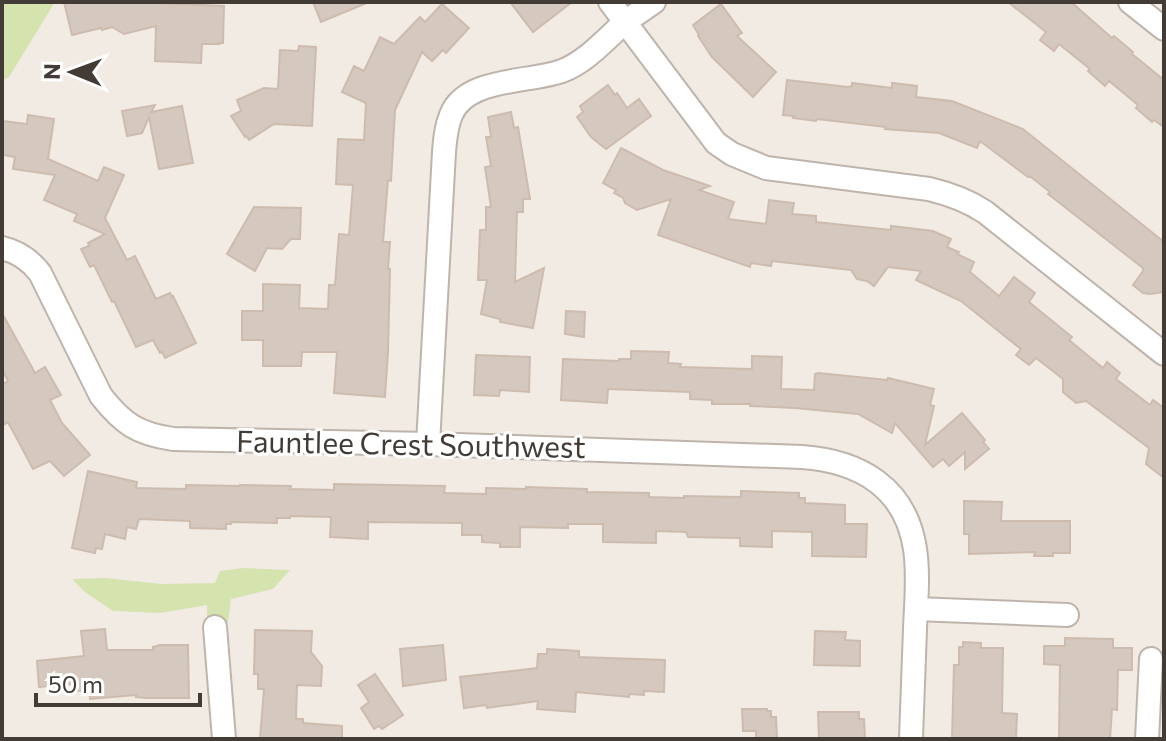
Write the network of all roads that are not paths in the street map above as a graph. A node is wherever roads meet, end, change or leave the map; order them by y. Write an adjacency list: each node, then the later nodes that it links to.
1 (610, 2): 4 (street)
2 (654, 2): 4 (street)
3 (1130, 2): 5 (street)
4 (625, 22): 7 (street); 8 (street)
5 (1164, 29)
6 (2, 248): 8 (street, Fauntlee Crest Southwest)
7 (1164, 354)
8 (428, 444): 9 (street, Fauntlee Crest Southwest)
9 (916, 609): 10 (street); 14 (street)
10 (1067, 615)
11 (215, 627): 13 (street)
12 (1151, 659): 15 (street)
13 (224, 739)
14 (911, 739)
15 (1147, 739)

